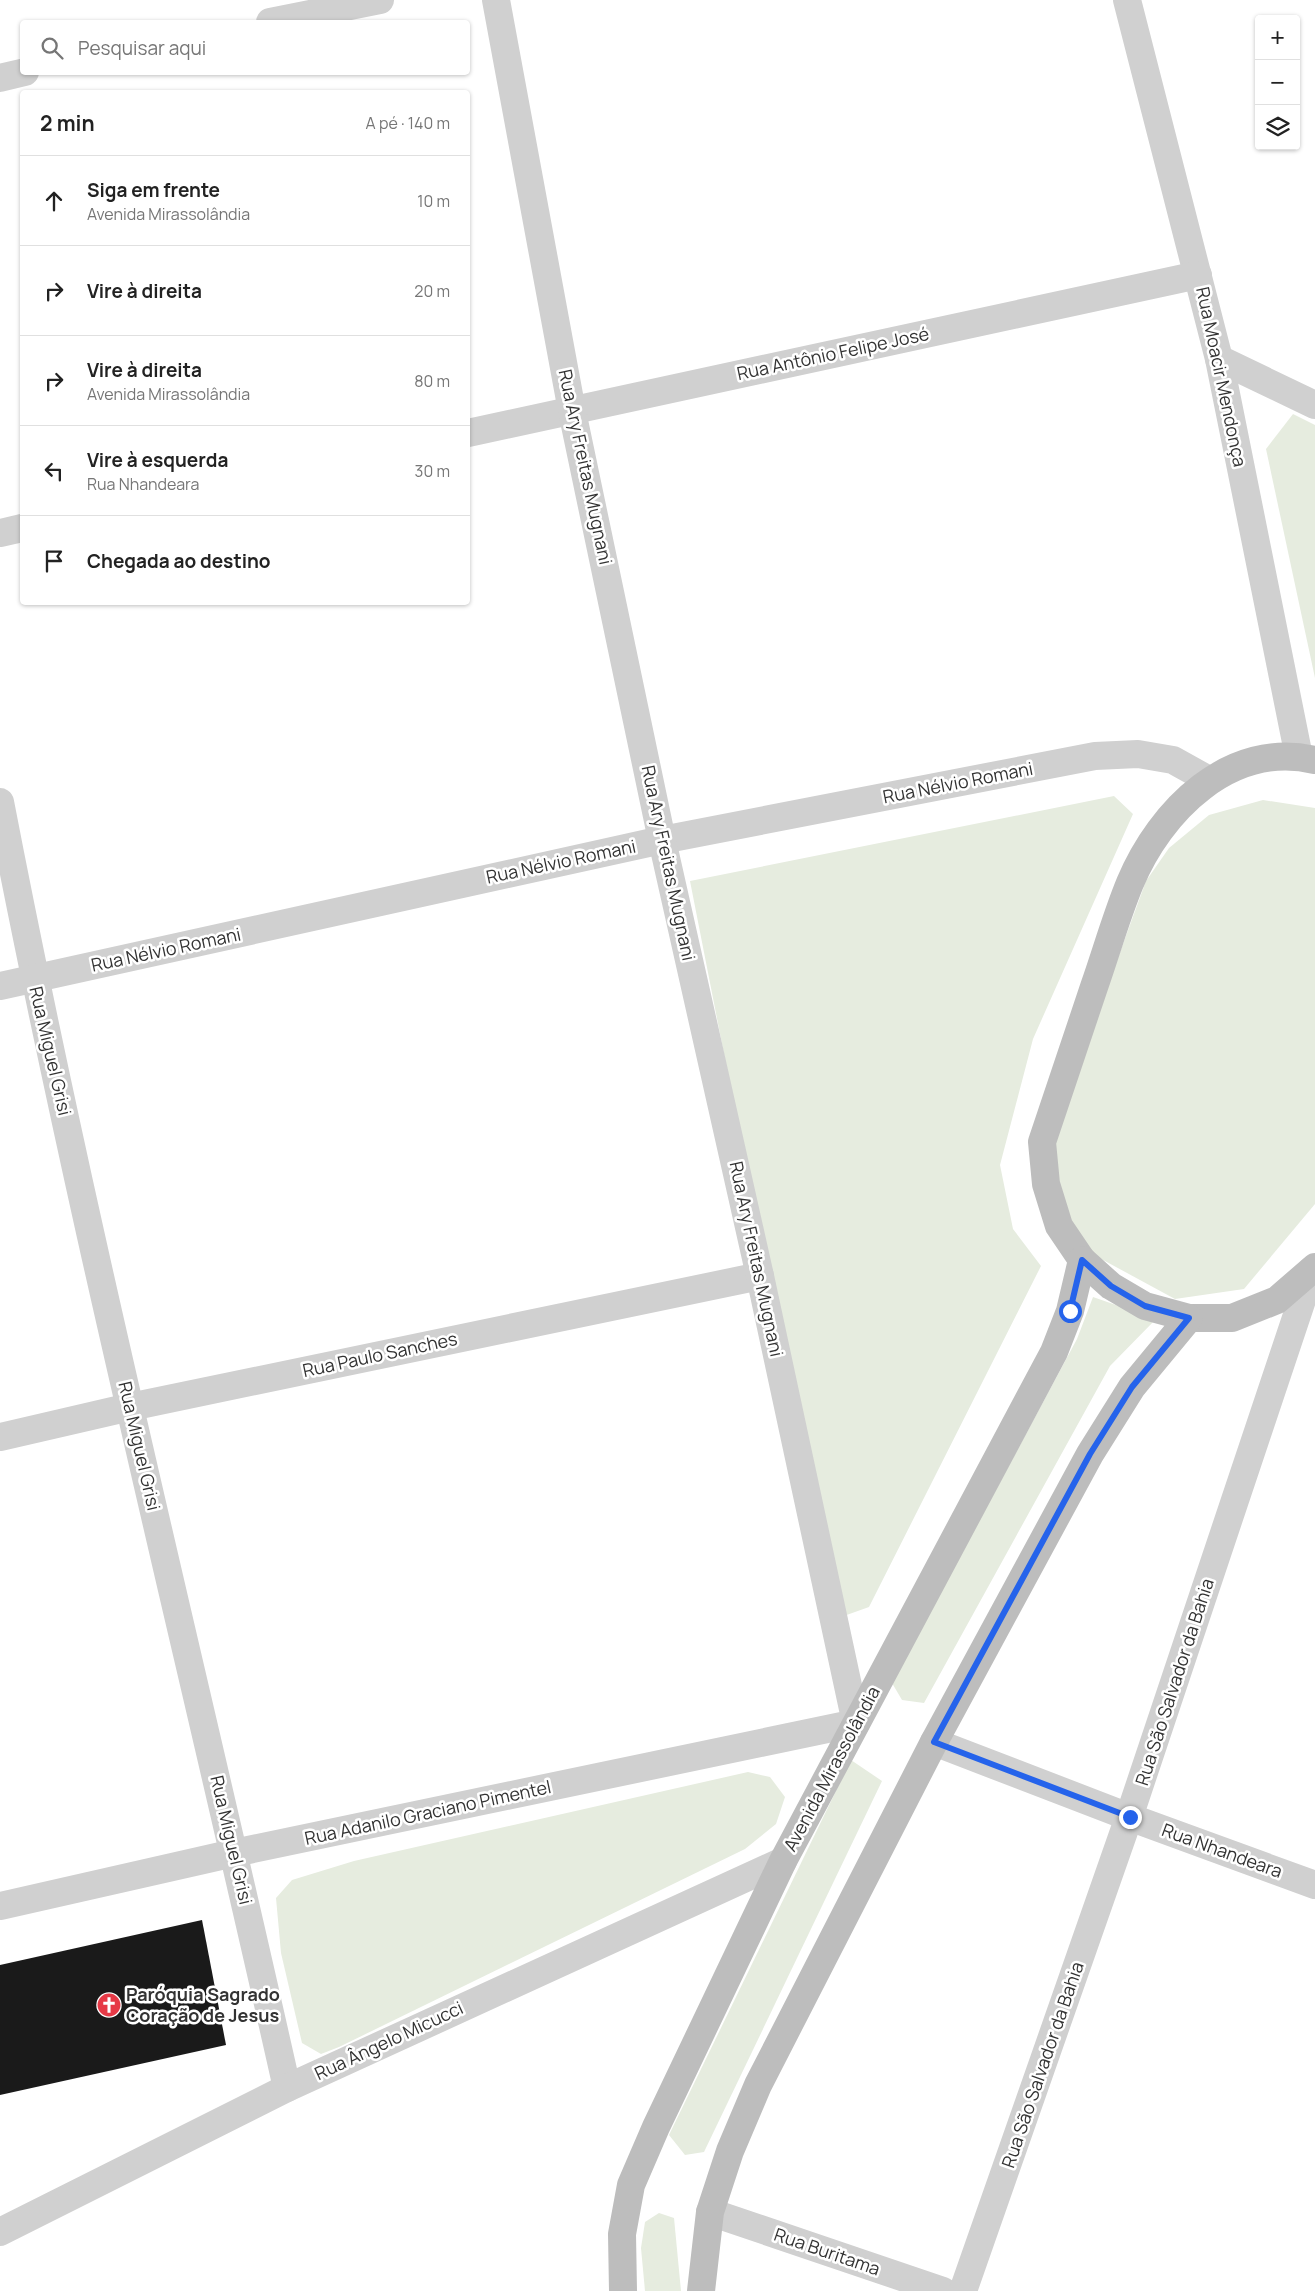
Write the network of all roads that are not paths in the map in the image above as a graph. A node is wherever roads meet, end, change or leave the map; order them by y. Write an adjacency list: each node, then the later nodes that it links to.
1 (380, 0): 4 (street)
2 (496, 0): 10 (street, Rua Ary Freitas Mugnani)
3 (1127, 0): 7 (street, Rua Moacir Mendonça)
4 (280, 20)
5 (20, 73): 6 (street)
6 (0, 78)
7 (1198, 275): 8 (street, Rua Moacir Mendonça); 10 (street, Rua Antônio Felipe José)
8 (1219, 359): 9 (street); 14 (street, Rua Moacir Mendonça)
9 (1315, 405)
10 (572, 411): 11 (street, Rua Antônio Felipe José); 17 (street, Rua Ary Freitas Mugnani)
11 (470, 433)
12 (20, 528): 13 (street)
13 (0, 533)
14 (1311, 759): 15 (main road)
15 (1209, 780): 17 (street, Rua Nélvio Romani); 20 (main road)
16 (0, 802): 18 (street, Rua Miguel Grisi)
17 (662, 840): 18 (street, Rua Nélvio Romani); 22 (street, Rua Ary Freitas Mugnani)
18 (34, 979): 19 (street, Rua Nélvio Romani); 24 (street, Rua Miguel Grisi)
19 (0, 986)
20 (1082, 1260): 23 (main road); 26 (main road, Avenida Mirassolândia)
21 (1314, 1268): 23 (main road); 28 (street, Rua São Salvador da Bahia)
22 (760, 1276): 24 (street, Rua Paulo Sanches); 26 (street, Rua Ary Freitas Mugnani)
23 (1189, 1318): 27 (main road)
24 (130, 1407): 25 (street, Rua Paulo Sanches); 29 (street, Rua Miguel Grisi)
25 (0, 1437)
26 (856, 1724): 29 (street, Rua Adanilo Graciano Pimentel); 30 (main road, Avenida Mirassolândia)
27 (934, 1742): 28 (street, Rua Nhandeara); 34 (main road)
28 (1130, 1817): 31 (street, Rua Nhandeara); 39 (street, Rua São Salvador da Bahia)
29 (234, 1853): 32 (street, Rua Adanilo Graciano Pimentel); 33 (street, Rua Miguel Grisi)
30 (783, 1861): 33 (street, Rua Ângelo Micucci); 36 (main road, Avenida Mirassolândia)
31 (1315, 1885)
32 (0, 1906)
33 (286, 2088): 35 (street, Rua Ângelo Micucci)
34 (710, 2212): 37 (main road); 38 (street, Rua Buritama)
35 (0, 2232)
36 (623, 2291)
37 (701, 2291)
38 (943, 2291)
39 (963, 2291)

